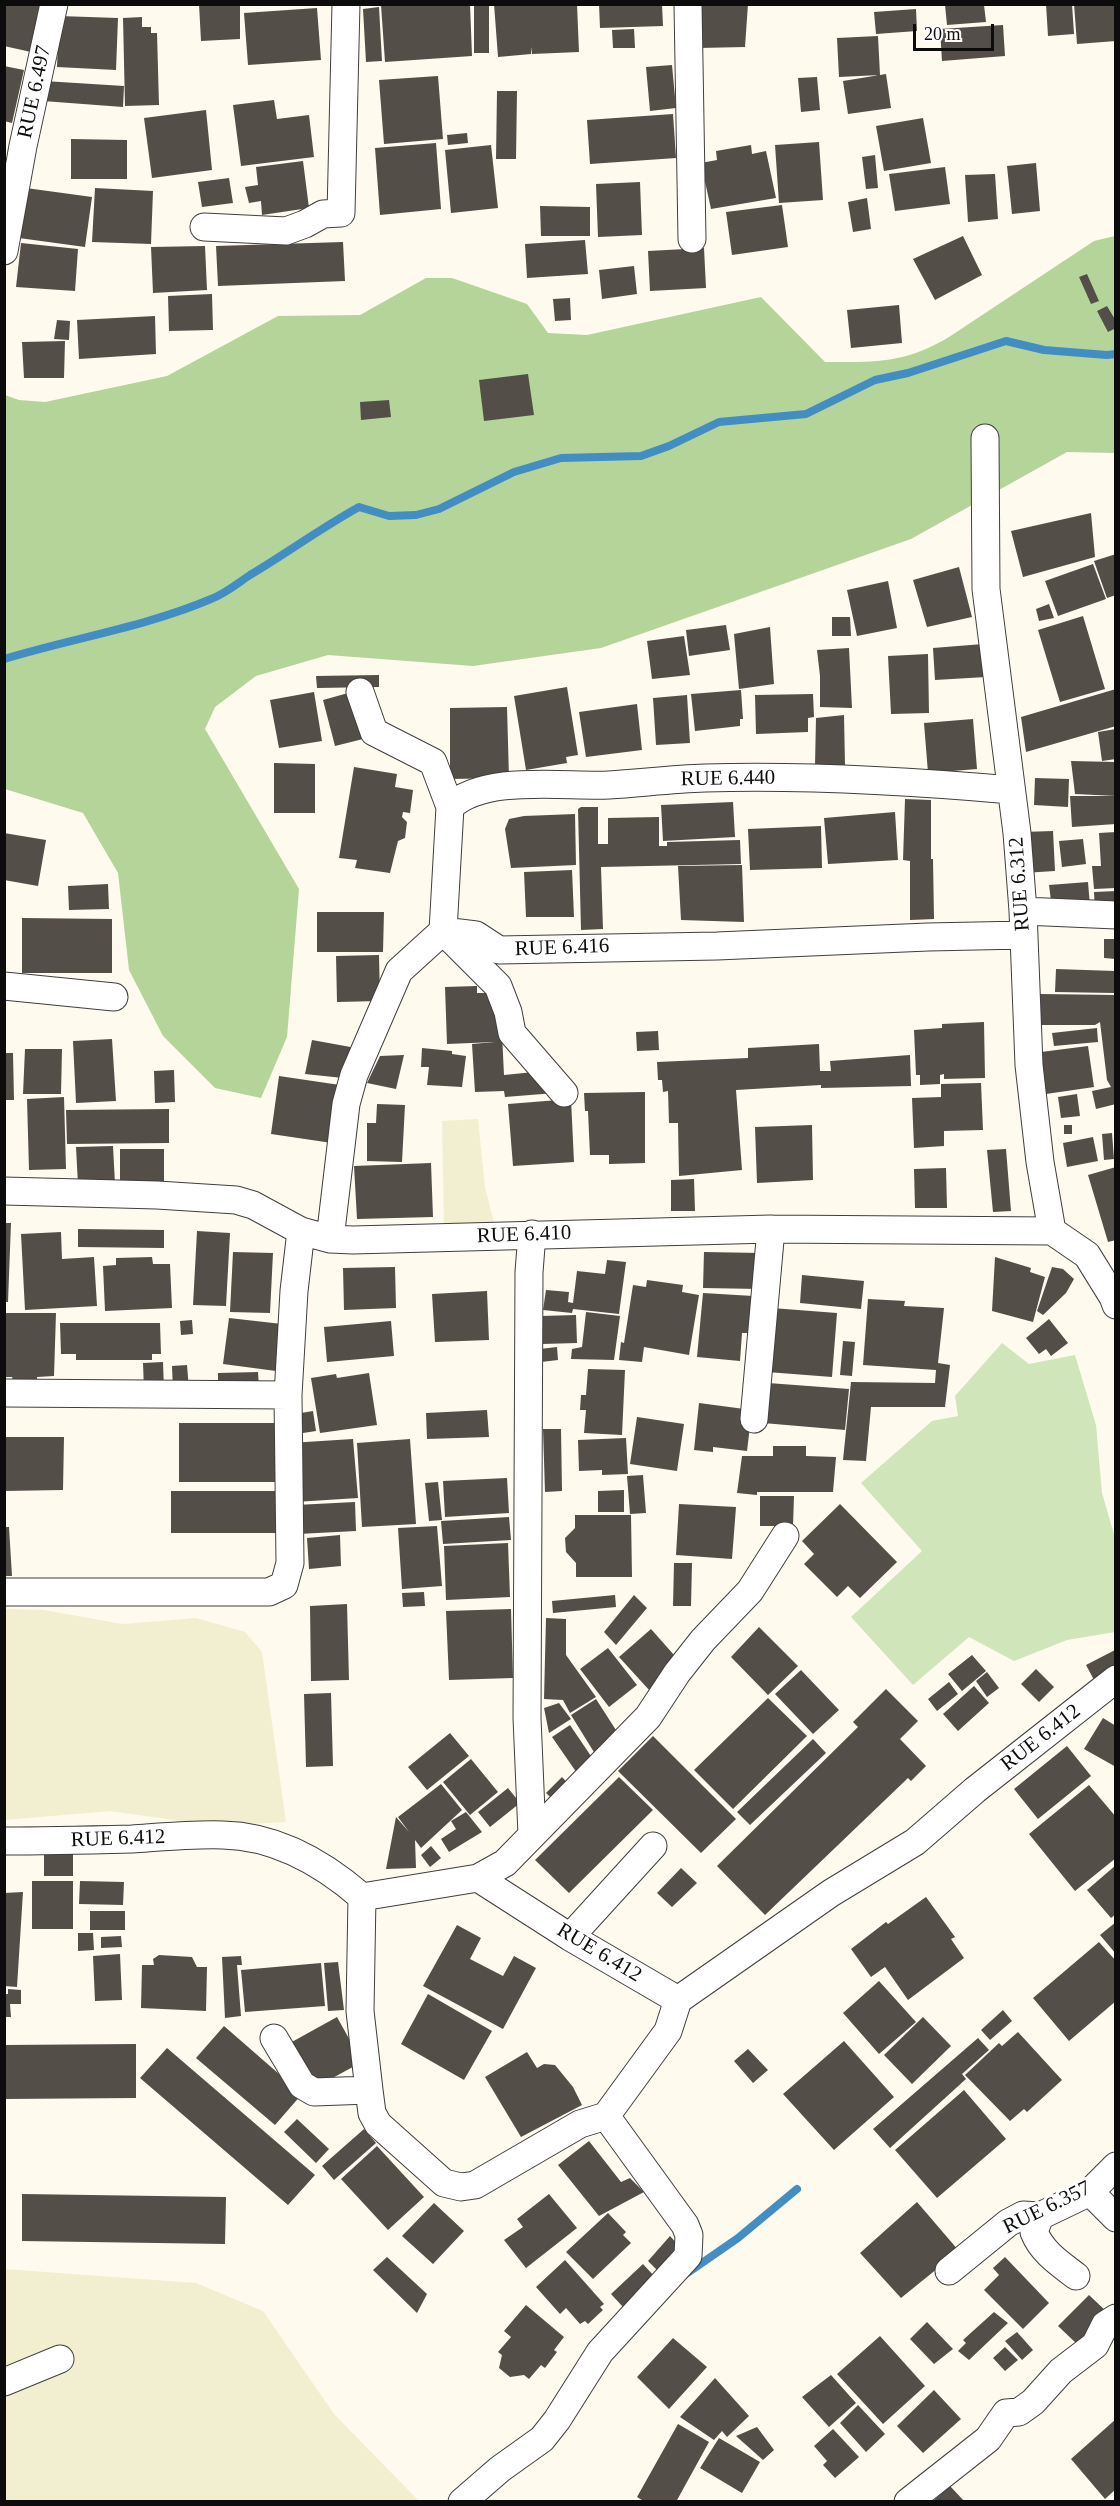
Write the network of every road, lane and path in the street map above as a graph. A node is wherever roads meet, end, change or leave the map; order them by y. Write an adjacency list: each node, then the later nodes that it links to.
1 (54, 4): 6 (street, RUE 6.497)
2 (346, 4): 4 (street)
3 (688, 4): 5 (street)
4 (204, 227)
5 (692, 239)
6 (4, 251)
7 (985, 438): 9 (street, RUE 6.312)
8 (360, 692): 10 (street)
9 (1011, 790): 10 (street, RUE 6.440); 12 (street, RUE 6.312)
10 (450, 807): 13 (street)
11 (1116, 915): 12 (street, RUE 6.416)
12 (1024, 923): 13 (street, RUE 6.416); 20 (street, RUE 6.312)
13 (443, 931): 16 (street); 22 (street)
14 (4, 986): 15 (street)
15 (114, 997)
16 (564, 1093)
17 (4, 1191): 19 (street, RUE 6.410)
18 (771, 1229): 20 (street, RUE 6.410); 21 (street, RUE 6.410); 26 (street)
19 (301, 1231): 22 (street, RUE 6.410); 25 (street)
20 (1052, 1231): 23 (street)
21 (532, 1234): 22 (street, RUE 6.410); 30 (street)
22 (330, 1239)
23 (1116, 1305)
24 (4, 1394): 25 (street)
25 (288, 1395): 28 (street)
26 (754, 1419)
27 (785, 1536): 30 (street)
28 (4, 1592)
29 (1116, 1679): 36 (street, RUE 6.412)
30 (532, 1835): 33 (street)
31 (4, 1841): 34 (street, RUE 6.412)
32 (653, 1846): 35 (street)
33 (478, 1878): 34 (street); 35 (street, RUE 6.412)
34 (362, 1897): 38 (street)
35 (570, 1936): 36 (street, RUE 6.412)
36 (678, 2000): 39 (street)
37 (274, 2038): 38 (street)
38 (369, 2090): 39 (street)
39 (606, 2116): 49 (street)
40 (1116, 2166): 41 (street, RUE 6.357)
41 (1090, 2192): 42 (street, RUE 6.357); 43 (street)
42 (1040, 2216): 44 (street, RUE 6.357); 45 (street)
43 (1116, 2218)
44 (949, 2271)
45 (1076, 2276)
46 (1116, 2318): 50 (street)
47 (60, 2359): 48 (street)
48 (4, 2382)
49 (462, 2502)
50 (908, 2502)

